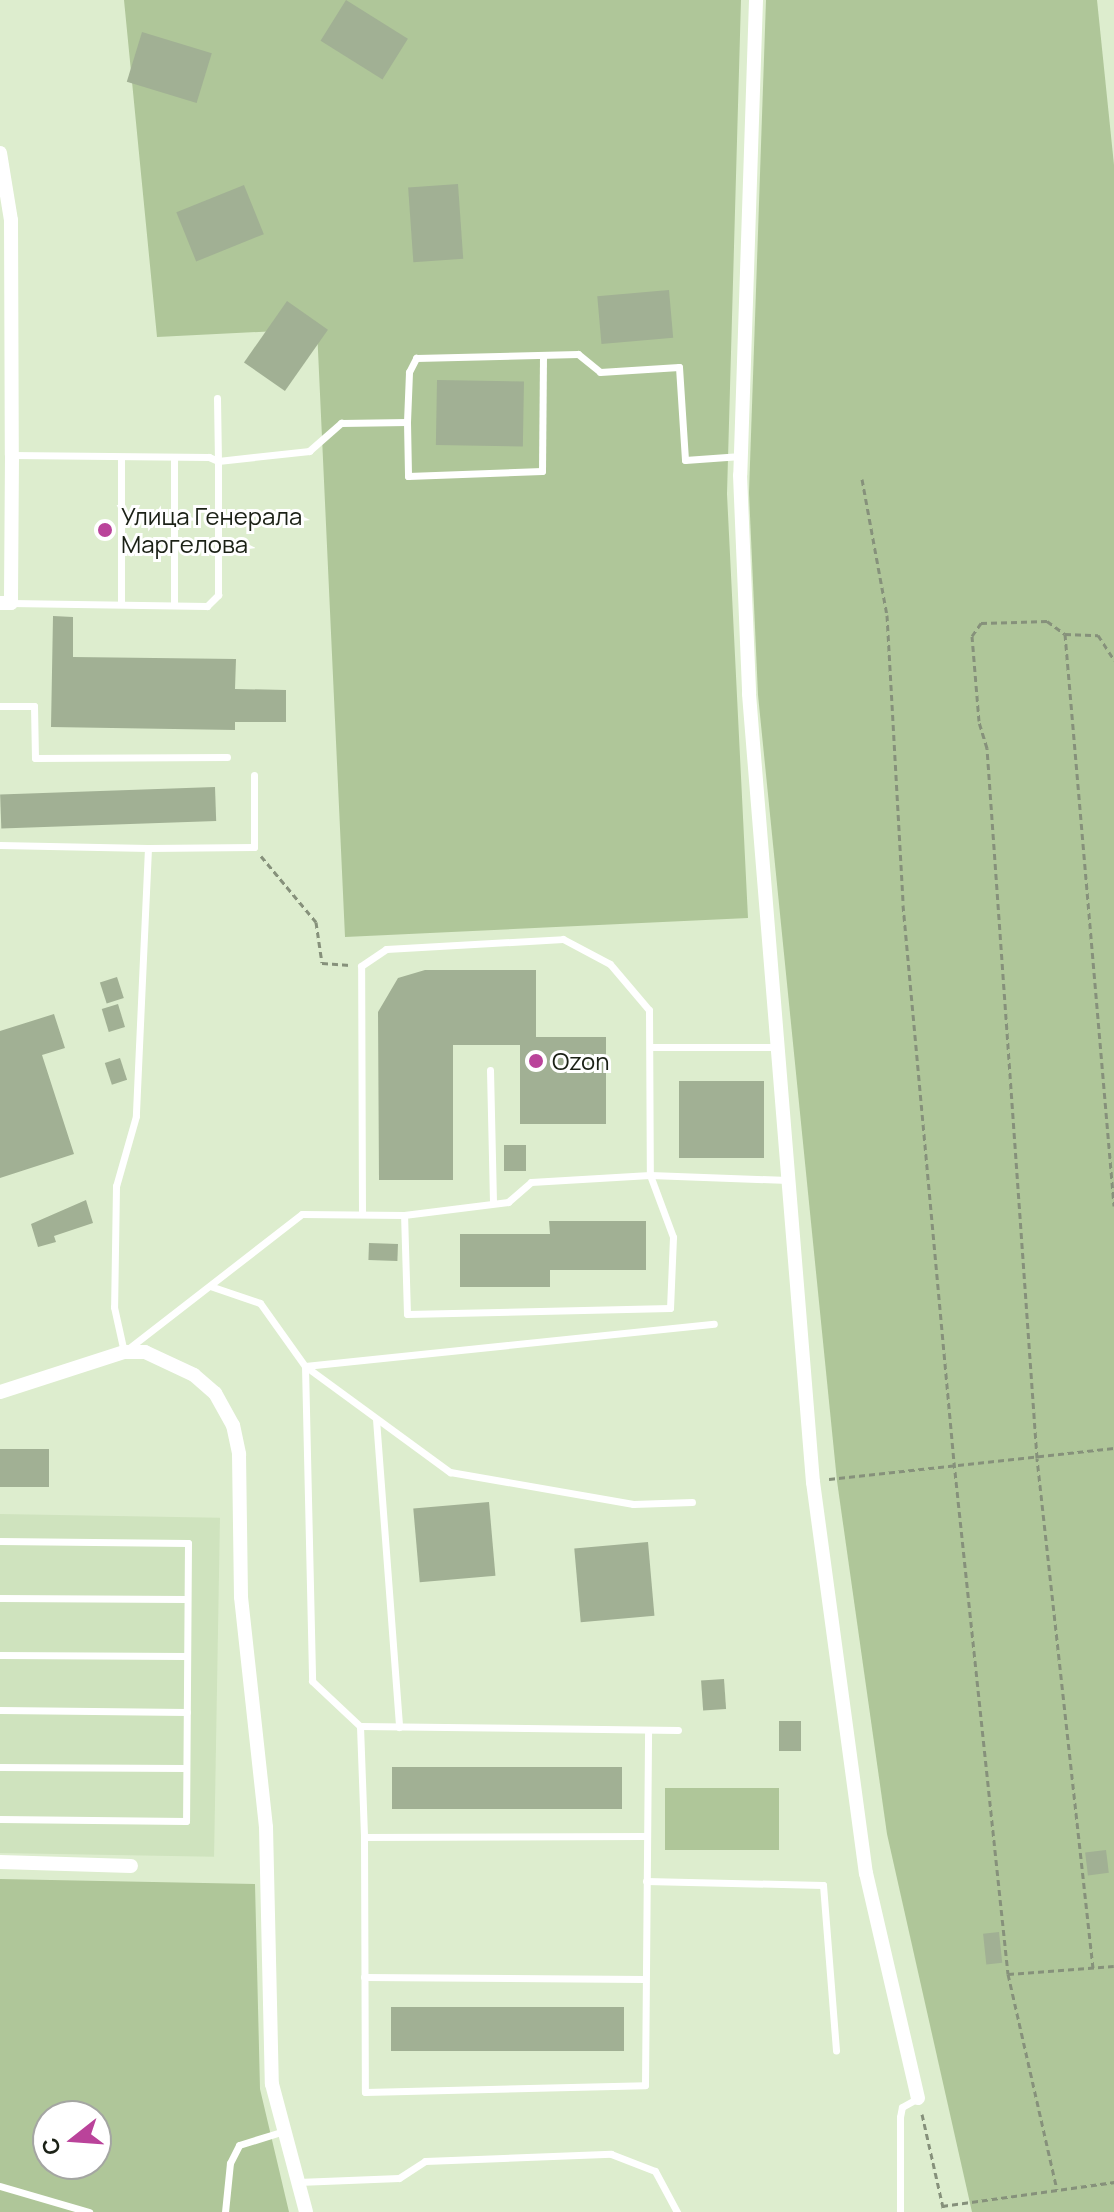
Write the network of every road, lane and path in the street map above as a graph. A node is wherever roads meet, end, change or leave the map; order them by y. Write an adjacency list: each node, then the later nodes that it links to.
1 (756, 0): 7 (street)
2 (0, 153): 6 (street)
3 (543, 355): 5 (lane); 5 (lane); 7 (lane)
4 (217, 398): 10 (lane)
5 (407, 422): 10 (lane)
6 (12, 455): 8 (lane); 12 (street)
7 (741, 456): 25 (street)
8 (121, 457): 9 (lane); 13 (lane)
9 (174, 457): 10 (lane); 14 (lane)
10 (218, 461): 14 (lane)
11 (862, 479): 41 (path)
12 (6, 603): 13 (lane)
13 (121, 604): 14 (lane)
14 (174, 605)
15 (1065, 634): 16 (path); 30 (path); 40 (path)
16 (1114, 660)
17 (0, 706): 18 (lane)
18 (227, 757)
19 (254, 775): 21 (lane)
20 (0, 845): 22 (lane)
21 (254, 847): 22 (lane); 23 (path)
22 (148, 848): 35 (lane)
23 (361, 966): 24 (lane); 31 (lane)
24 (650, 1047): 25 (lane); 27 (lane)
25 (777, 1047): 28 (street)
26 (490, 1070): 29 (lane)
27 (650, 1175): 28 (lane); 29 (lane); 32 (lane)
28 (788, 1180): 42 (street)
29 (493, 1203): 32 (lane)
30 (1114, 1206)
31 (362, 1214): 32 (lane); 33 (lane)
32 (404, 1215)
33 (210, 1286): 35 (lane); 36 (lane)
34 (714, 1324): 36 (lane)
35 (124, 1352): 37 (street); 70 (street)
36 (305, 1366): 38 (lane); 51 (lane)
37 (0, 1392)
38 (376, 1419): 43 (lane); 52 (lane)
39 (1114, 1448): 40 (path)
40 (1037, 1458): 41 (path); 64 (path)
41 (954, 1462): 42 (path); 65 (path)
42 (813, 1482): 69 (street)
43 (692, 1502)
44 (0, 1541): 46 (lane)
45 (0, 1598): 46 (lane)
46 (187, 1599): 48 (lane)
47 (0, 1655): 48 (lane)
48 (187, 1656): 50 (lane)
49 (0, 1710): 50 (lane)
50 (187, 1712): 56 (lane)
51 (360, 1726): 52 (lane); 59 (lane)
52 (399, 1727): 53 (lane)
53 (648, 1730): 54 (lane); 58 (lane)
54 (678, 1730)
55 (0, 1767): 56 (lane)
56 (186, 1768): 57 (lane)
57 (0, 1819)
58 (646, 1836): 59 (lane); 62 (lane)
59 (364, 1837): 66 (lane)
60 (0, 1862): 61 (street)
61 (131, 1866)
62 (646, 1881): 67 (lane); 68 (lane)
63 (1114, 1966): 64 (path)
64 (1093, 1968): 65 (path)
65 (1008, 1974): 74 (path)
66 (364, 1977): 67 (lane); 67 (lane)
67 (645, 1979)
68 (836, 2050)
69 (918, 2098): 75 (path); 80 (lane)
70 (281, 2132): 71 (street); 77 (lane)
71 (298, 2182): 78 (street); 79 (lane)
72 (1114, 2182): 74 (path)
73 (0, 2186): 76 (lane)
74 (1057, 2189): 75 (path)
75 (942, 2206): 81 (path)
76 (89, 2212)
77 (225, 2212)
78 (306, 2212)
79 (677, 2212)
80 (900, 2212)
81 (944, 2212)

